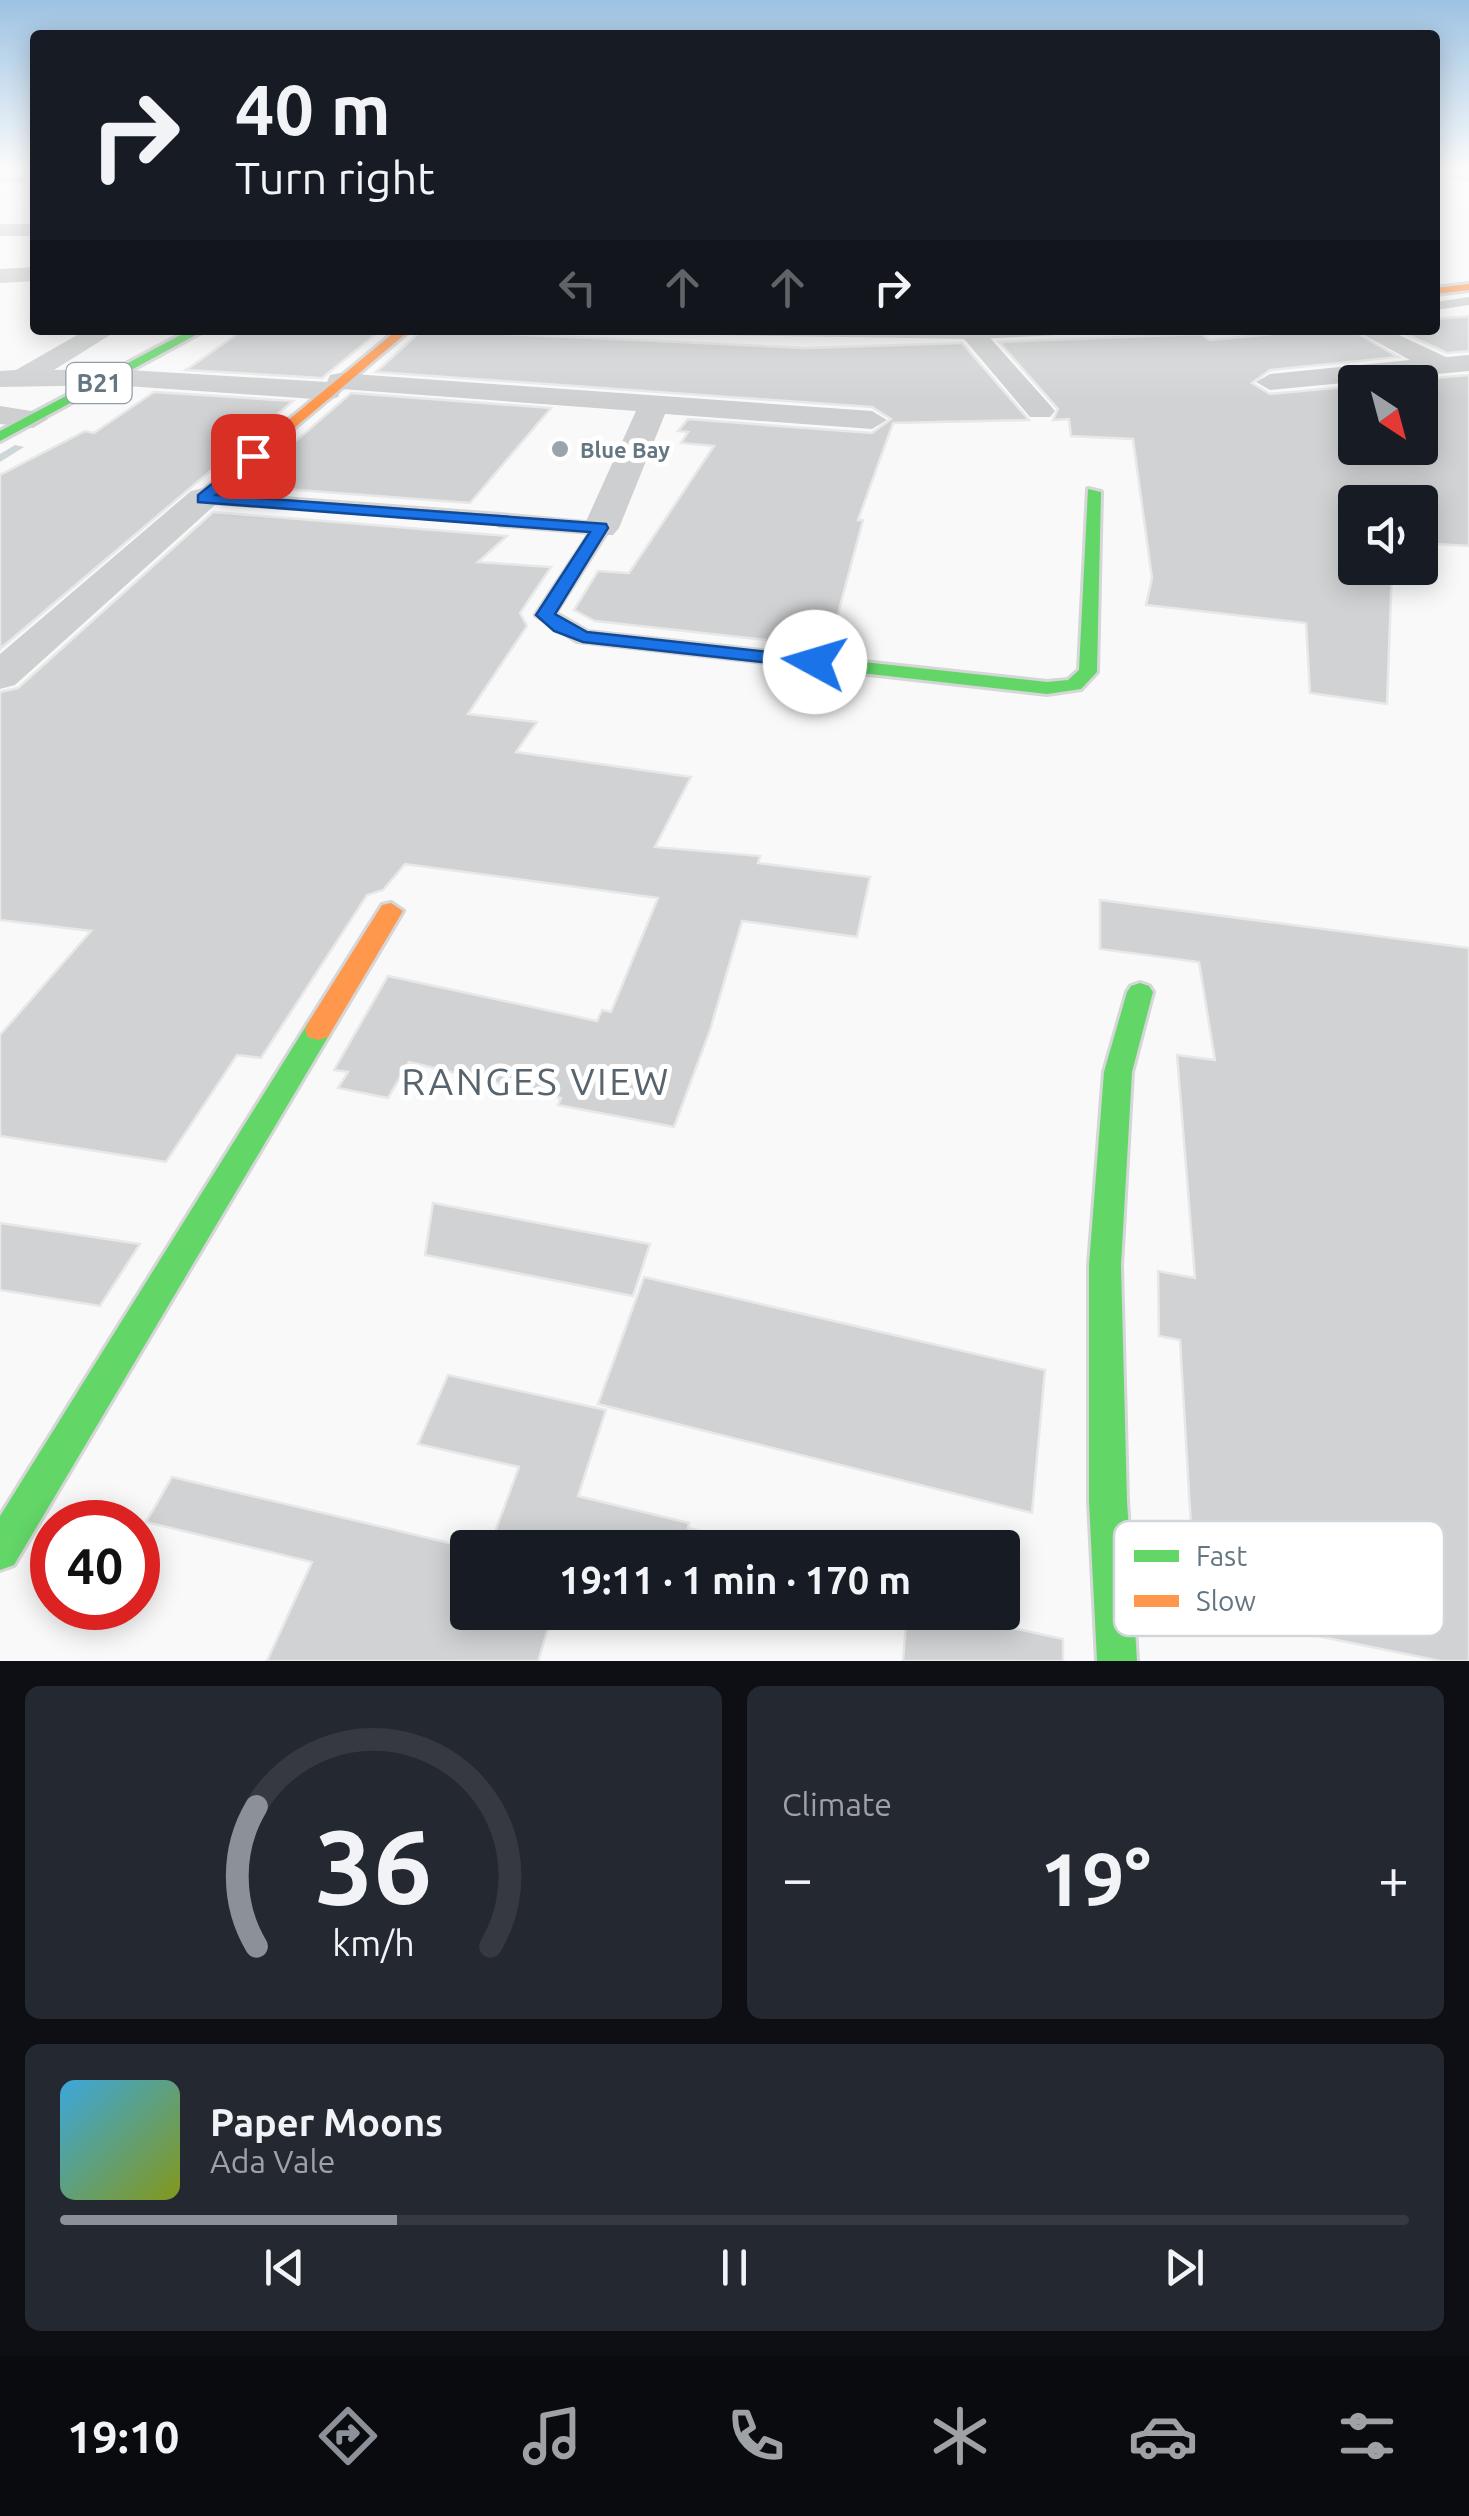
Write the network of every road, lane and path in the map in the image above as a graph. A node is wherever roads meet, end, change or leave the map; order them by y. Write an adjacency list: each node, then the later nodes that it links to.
1 (30, 274): 2 (street)
2 (0, 276)
3 (1469, 287): 4 (main road)
4 (1440, 291)
5 (1469, 301): 6 (lane)
6 (1440, 305)
7 (96, 335): 14 (street)
8 (190, 335): 13 (main road, B21)
9 (398, 335): 16 (main road)
10 (974, 335): 18 (street)
11 (1381, 335): 12 (street)
12 (1456, 365): 15 (street)
13 (112, 376): 14 (street); 16 (street); 20 (main road, B21)
14 (7, 382)
15 (1270, 382)
16 (334, 386): 17 (street); 24 (main road)
17 (655, 402): 21 (street); 25 (street)
18 (1040, 412)
19 (0, 416): 20 (street)
20 (32, 418): 22 (main road, B21)
21 (872, 420)
22 (0, 437)
23 (1093, 492): 25 (main road)
24 (203, 498): 25 (main road); 26 (street)
25 (600, 528)
26 (0, 676)
27 (391, 911): 29 (main road)
28 (1140, 992): 30 (main road)
29 (0, 1551)
30 (1114, 1608)
31 (1116, 1636): 32 (main road)
32 (1117, 1661)

